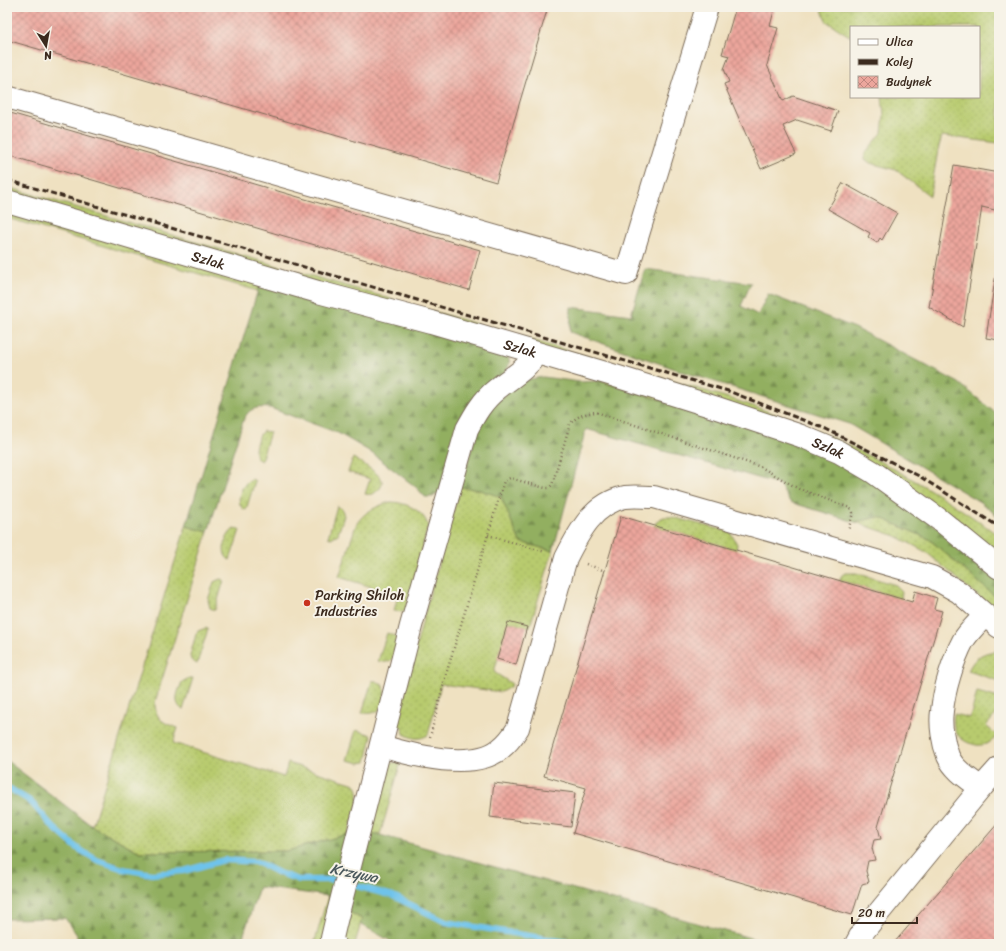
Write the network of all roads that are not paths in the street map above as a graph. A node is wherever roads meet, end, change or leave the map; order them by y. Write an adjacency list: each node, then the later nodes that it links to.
1 (707, 7): 2 (street)
2 (7, 97)
3 (7, 201): 4 (street, Szlak)
4 (536, 354): 5 (street, Szlak); 7 (street)
5 (999, 568)
6 (992, 621): 7 (street); 9 (street)
7 (381, 746): 10 (street)
8 (999, 768): 9 (street)
9 (981, 788): 11 (street)
10 (334, 944)
11 (856, 944)

